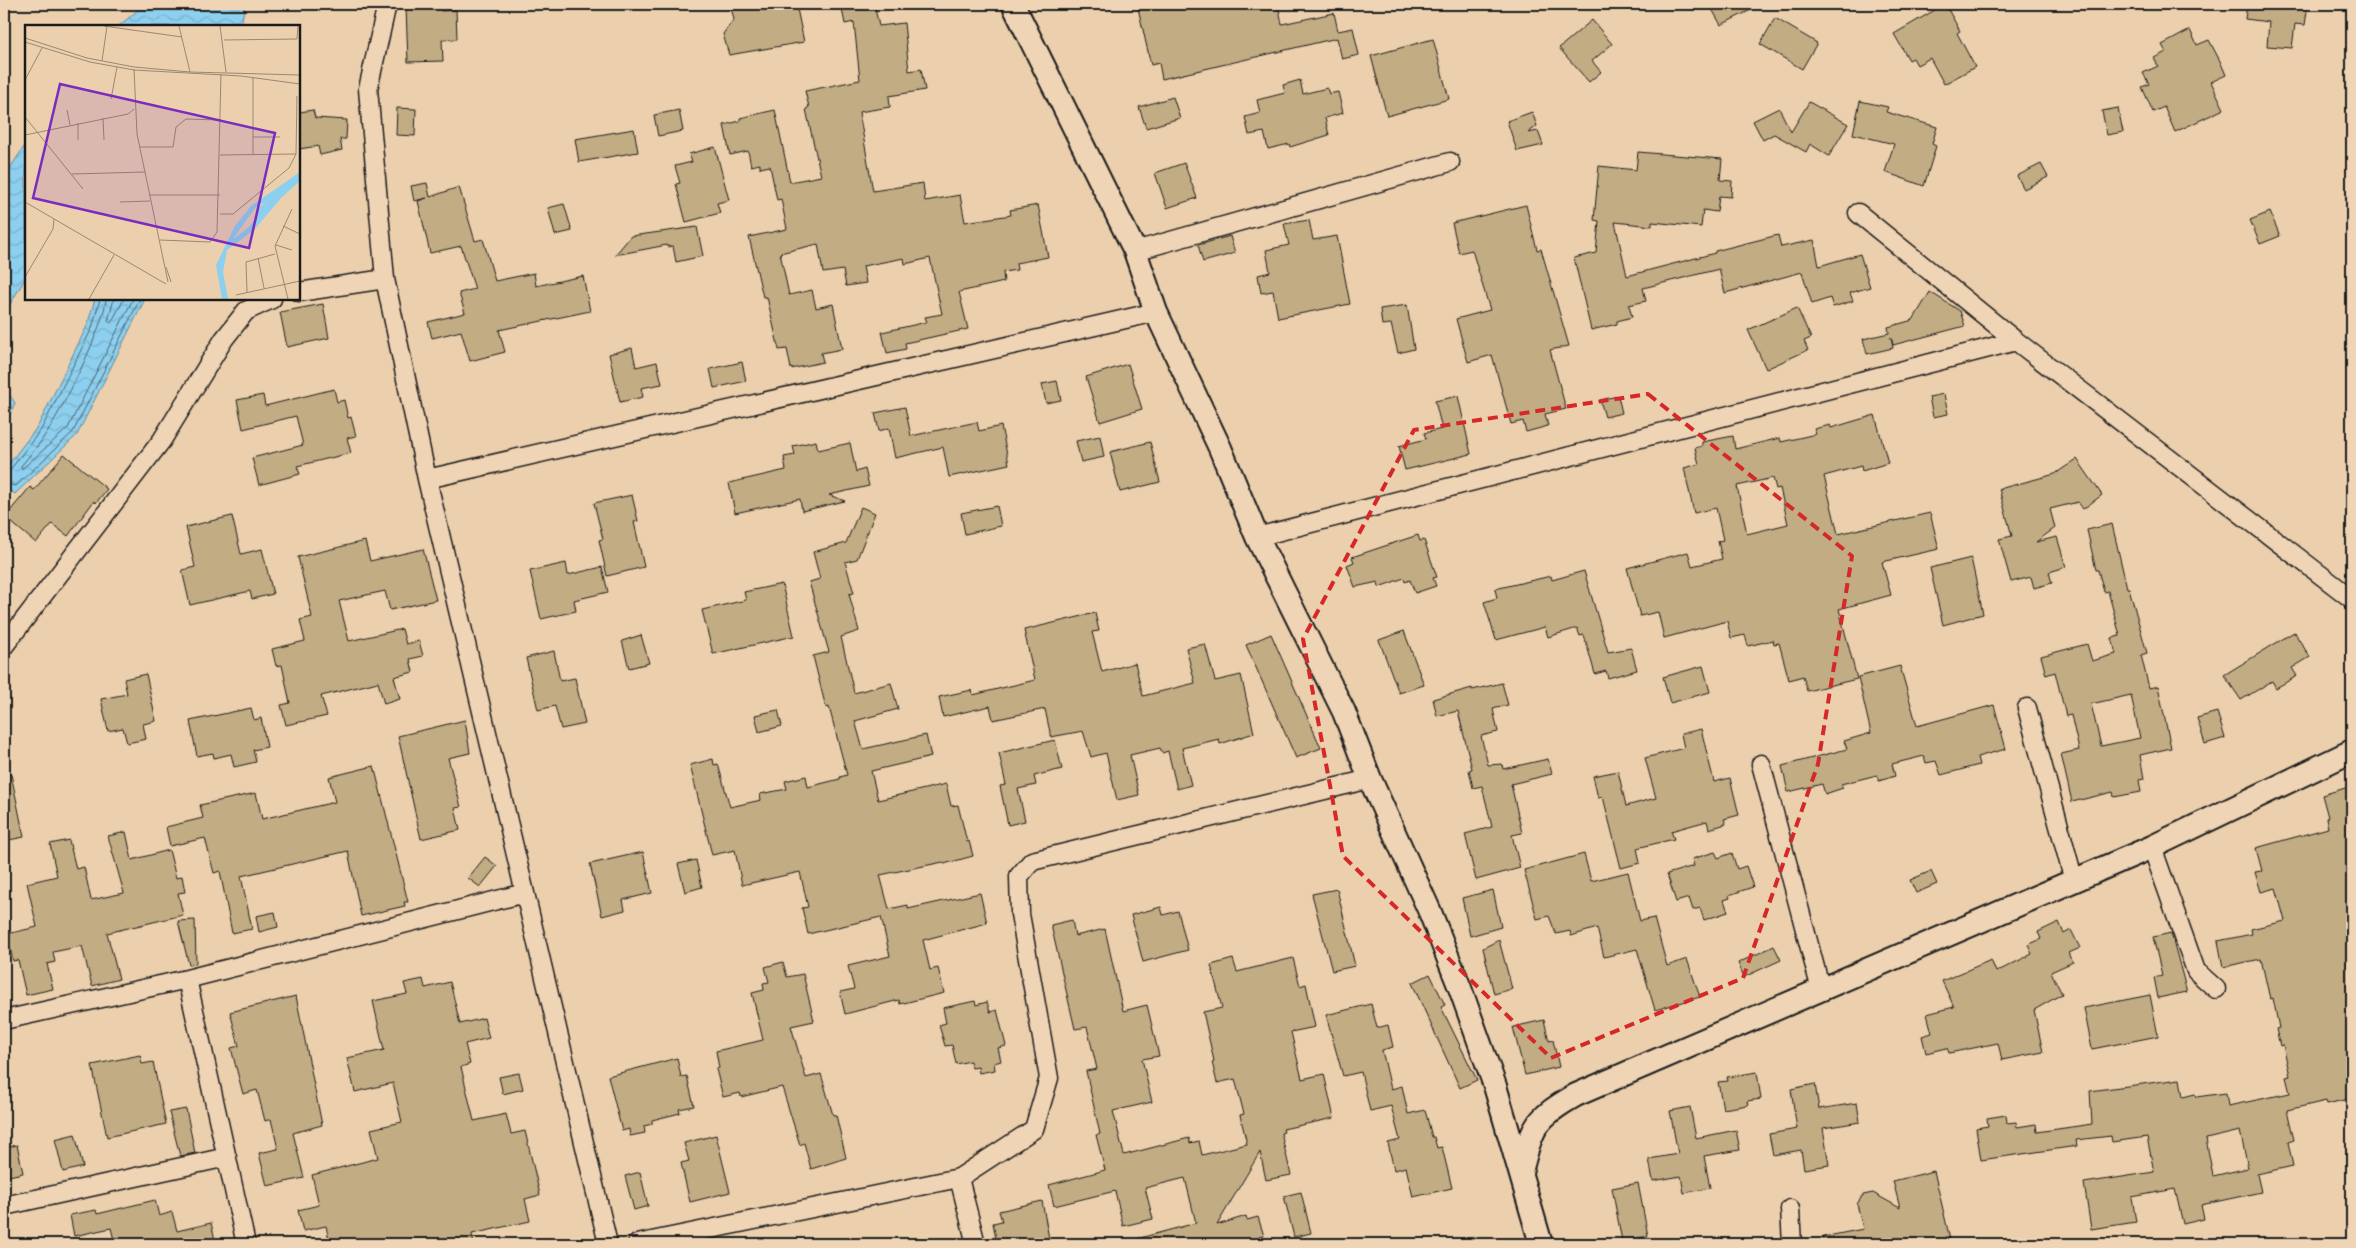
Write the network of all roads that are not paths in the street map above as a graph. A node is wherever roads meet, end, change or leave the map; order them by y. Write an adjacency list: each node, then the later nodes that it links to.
1 (387, 4): 6 (street)
2 (1013, 4): 5 (street)
3 (1450, 162): 5 (street)
4 (1858, 213): 10 (street)
5 (1135, 251): 9 (street)
6 (384, 279): 7 (street); 11 (street)
7 (300, 292)
8 (270, 300): 14 (street)
9 (1156, 312): 11 (street); 12 (street)
10 (2016, 341): 12 (street); 13 (street)
11 (428, 480): 21 (street)
12 (1257, 537): 18 (street)
13 (2352, 599)
14 (4, 646)
15 (2026, 708): 20 (street)
16 (2352, 751): 19 (street)
17 (1761, 764): 24 (street)
18 (1370, 780): 27 (street); 28 (street)
19 (2152, 847): 20 (street); 23 (street)
20 (2074, 881): 24 (street)
21 (525, 893): 22 (street); 32 (street)
22 (187, 979): 25 (street); 26 (street)
23 (2216, 989)
24 (1821, 990): 27 (street)
25 (4, 1020)
26 (227, 1157): 29 (street); 31 (street)
27 (1520, 1173): 35 (street)
28 (959, 1178): 33 (street); 34 (street)
29 (4, 1206)
30 (1790, 1209): 36 (street)
31 (246, 1244)
32 (608, 1244)
33 (636, 1244)
34 (976, 1244)
35 (1541, 1244)
36 (1792, 1244)

